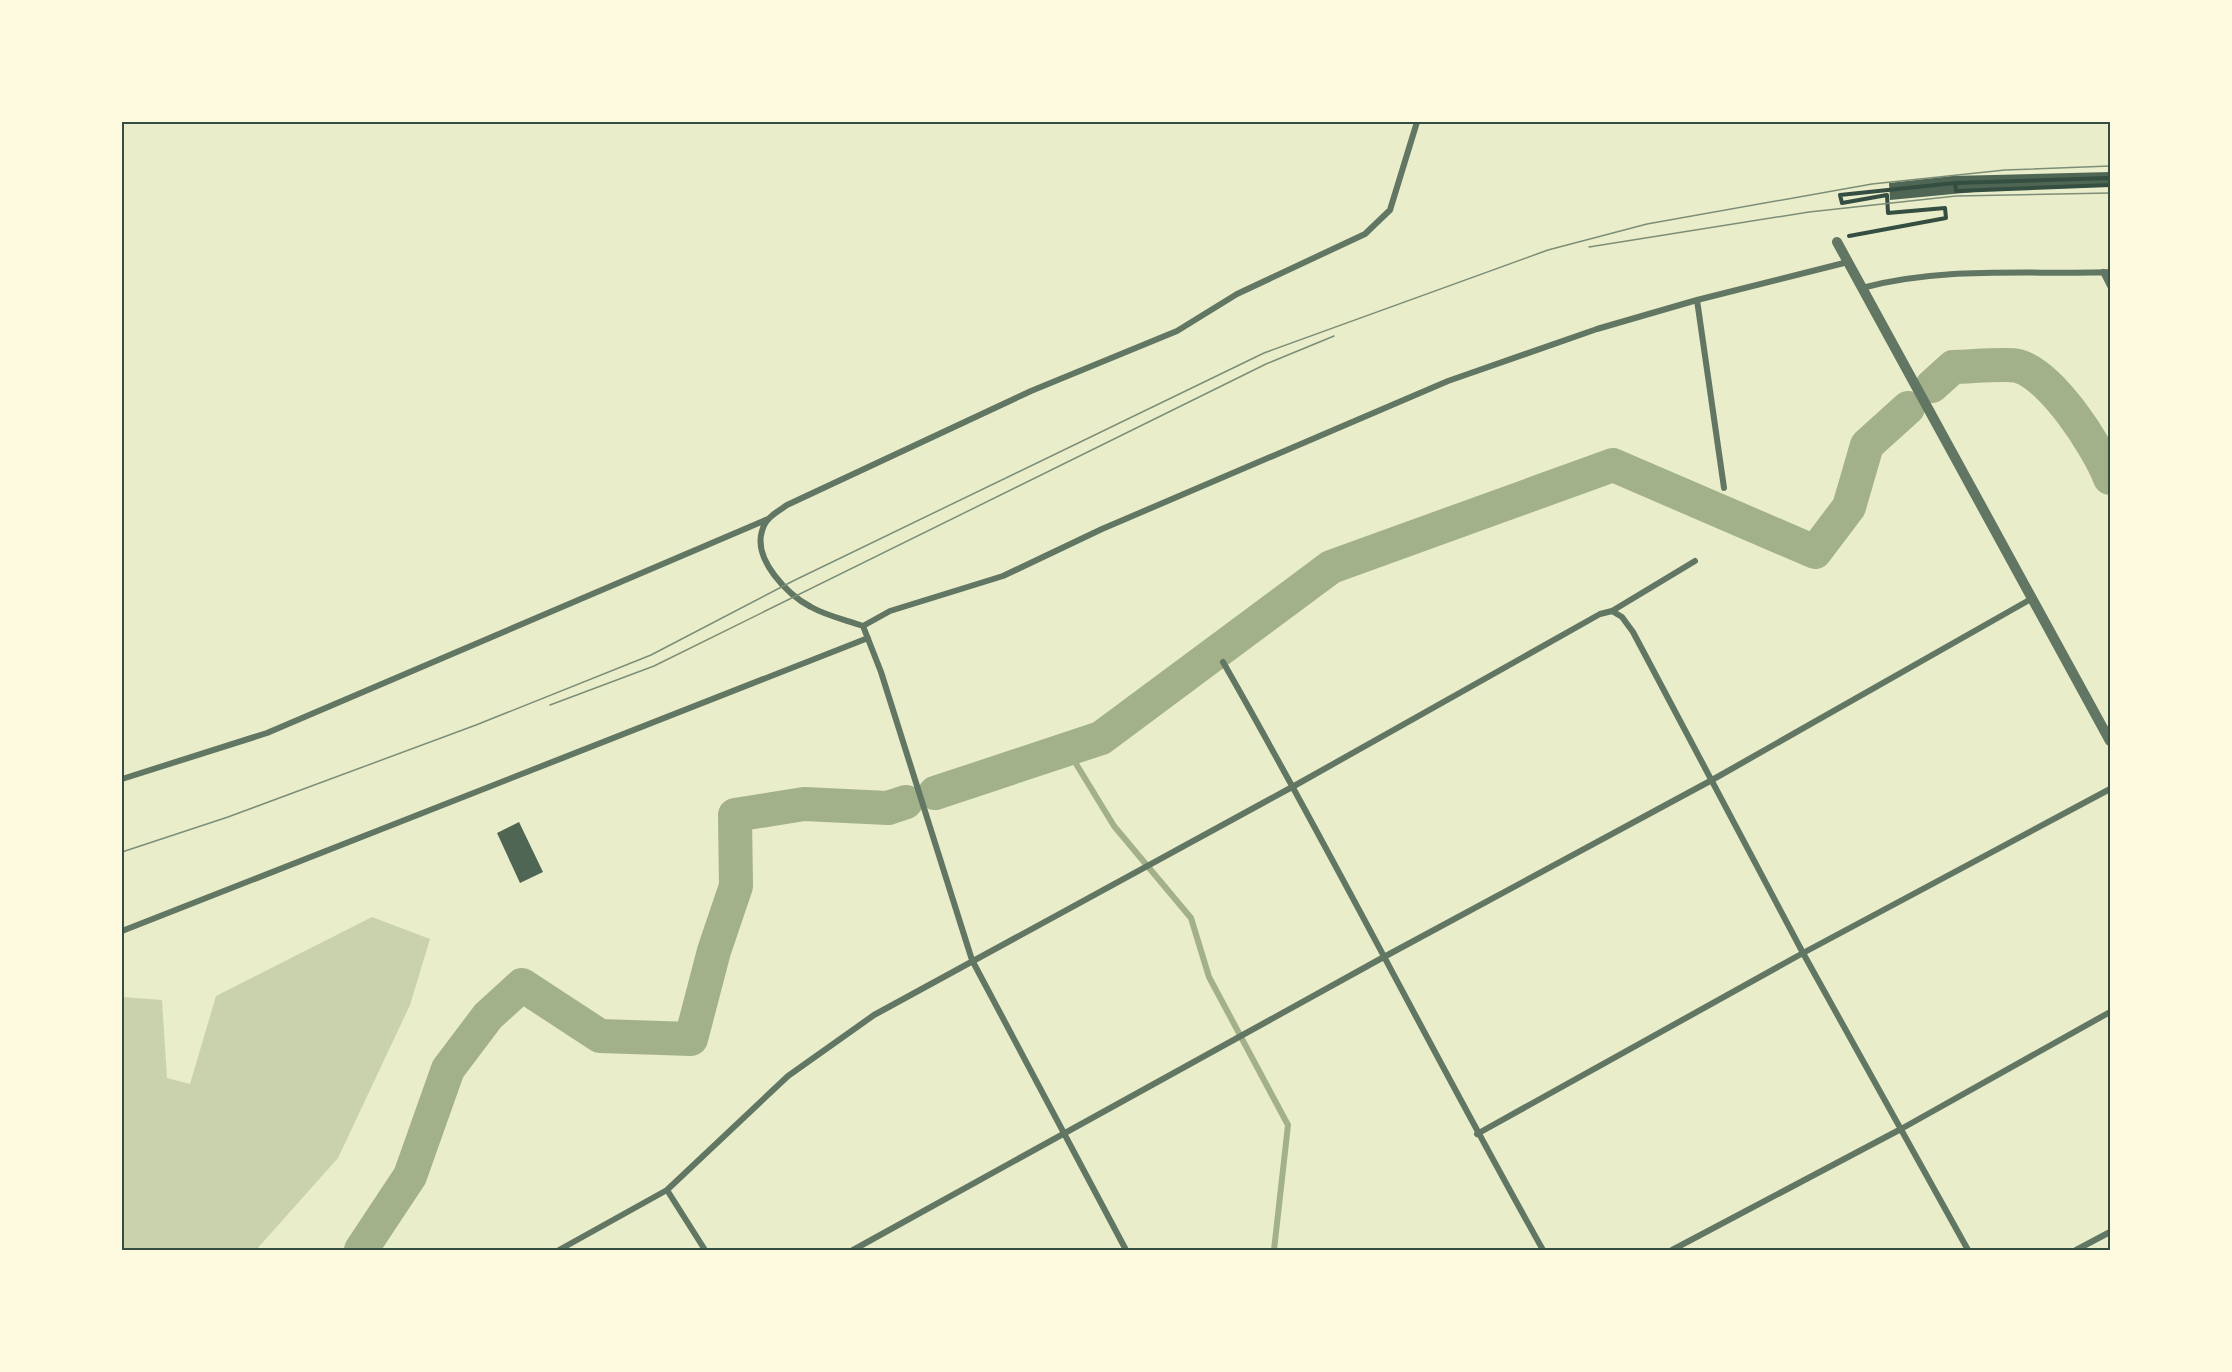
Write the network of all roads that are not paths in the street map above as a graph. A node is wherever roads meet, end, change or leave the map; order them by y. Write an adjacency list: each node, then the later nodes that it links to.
1 (1417, 122): 10 (street)
2 (1837, 242): 3 (street)
3 (1849, 261): 7 (street); 8 (street)
4 (2103, 272): 5 (street); 6 (street); 7 (street)
5 (2110, 272)
6 (2110, 286)
7 (1861, 288): 12 (street)
8 (1697, 300): 9 (street); 14 (street)
9 (1724, 488)
10 (768, 519): 14 (street); 18 (street)
11 (1695, 561): 13 (street)
12 (2031, 599): 17 (street); 19 (street)
13 (1612, 611): 19 (street); 20 (street)
14 (863, 626): 15 (street)
15 (868, 638): 22 (street); 25 (street)
16 (1223, 662): 20 (street)
17 (2110, 741)
18 (122, 779)
19 (1712, 780): 23 (street); 24 (street)
20 (1294, 786): 24 (street); 25 (street)
21 (2110, 789): 23 (street)
22 (122, 931)
23 (1803, 953): 27 (street); 28 (street)
24 (1382, 958): 28 (street); 29 (street)
25 (972, 960): 29 (street); 30 (street)
26 (2110, 1012): 27 (street)
27 (1901, 1129): 37 (street); 38 (street)
28 (1477, 1134): 36 (street)
29 (1064, 1135): 34 (street); 35 (street)
30 (667, 1190): 32 (street); 33 (street)
31 (2110, 1232): 39 (street)
32 (559, 1251)
33 (705, 1251)
34 (853, 1251)
35 (1126, 1251)
36 (1543, 1251)
37 (1672, 1251)
38 (1968, 1251)
39 (2076, 1251)

